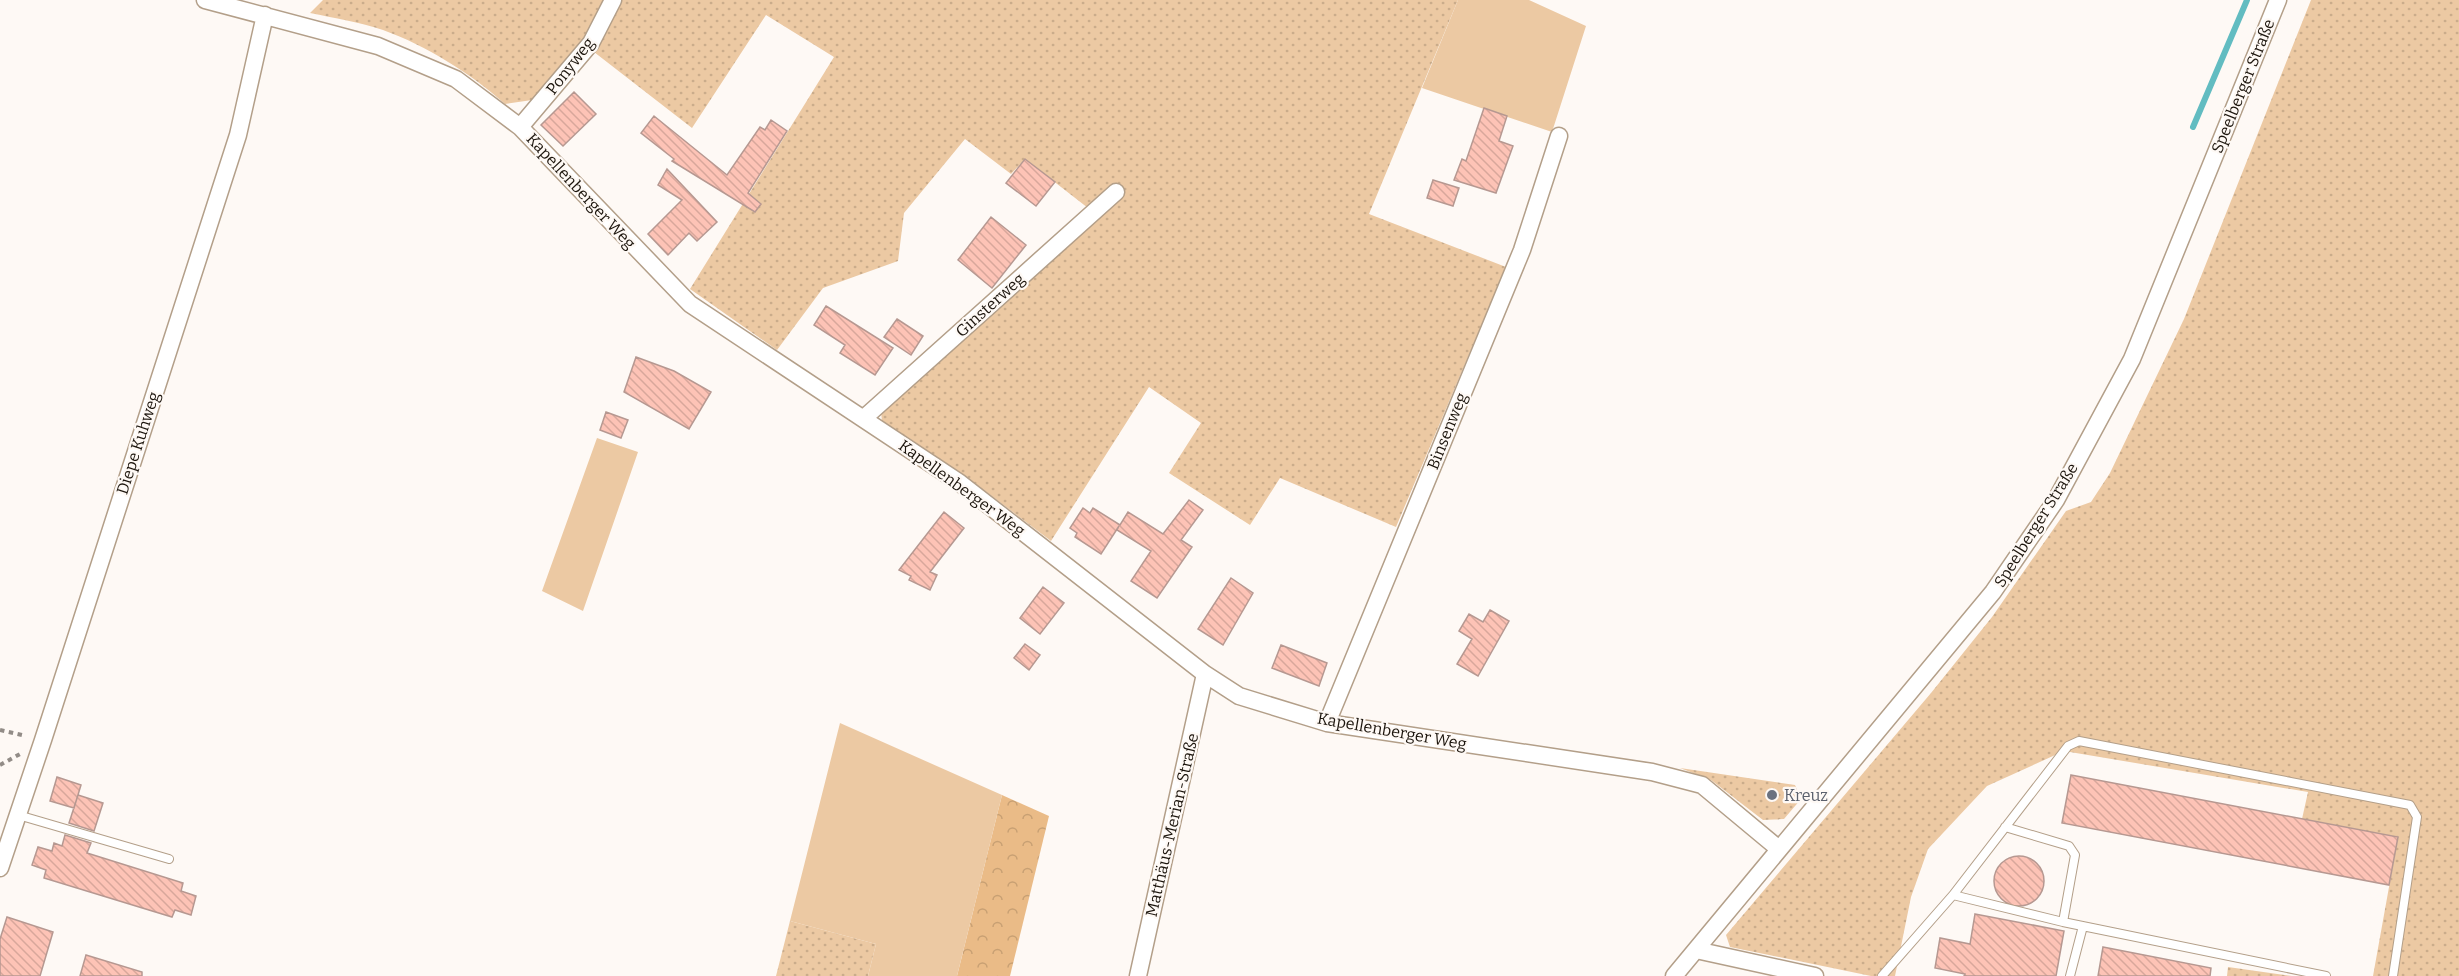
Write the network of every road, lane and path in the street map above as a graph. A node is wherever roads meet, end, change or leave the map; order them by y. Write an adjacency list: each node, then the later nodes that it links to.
1 (205, 0): 4 (street, Kapellenberger Weg)
2 (613, 0): 5 (street, Ponyweg)
3 (2278, 0): 15 (street, Speelberger Straße)
4 (265, 15): 5 (street, Kapellenberger Weg); 12 (street, Diepe Kuhweg)
5 (520, 127): 8 (street, Kapellenberger Weg)
6 (1559, 136): 10 (street, Binsenweg)
7 (1116, 192): 8 (street, Ginsterweg)
8 (864, 418): 9 (street, Kapellenberger Weg)
9 (1205, 674): 10 (street, Kapellenberger Weg); 23 (street, Matthäus-Merian-Straße)
10 (1328, 723): 15 (street, Kapellenberger Weg)
11 (0, 730): 12 (path)
12 (44, 740): 13 (street, Diepe Kuhweg)
13 (18, 815): 16 (lane); 17 (street, Diepe Kuhweg)
14 (2005, 827): 18 (lane); 19 (lane); 28 (lane)
15 (1779, 849): 21 (street, Speelberger Straße)
16 (170, 859)
17 (0, 868)
18 (1953, 895): 19 (lane); 22 (lane)
19 (2063, 922): 20 (lane)
20 (2083, 926): 26 (lane); 27 (lane)
21 (1696, 950): 24 (street, Speelberger Straße); 25 (street)
22 (1885, 975)
23 (1138, 976)
24 (1674, 976)
25 (1815, 976)
26 (2070, 976)
27 (2326, 976)
28 (2393, 976)

